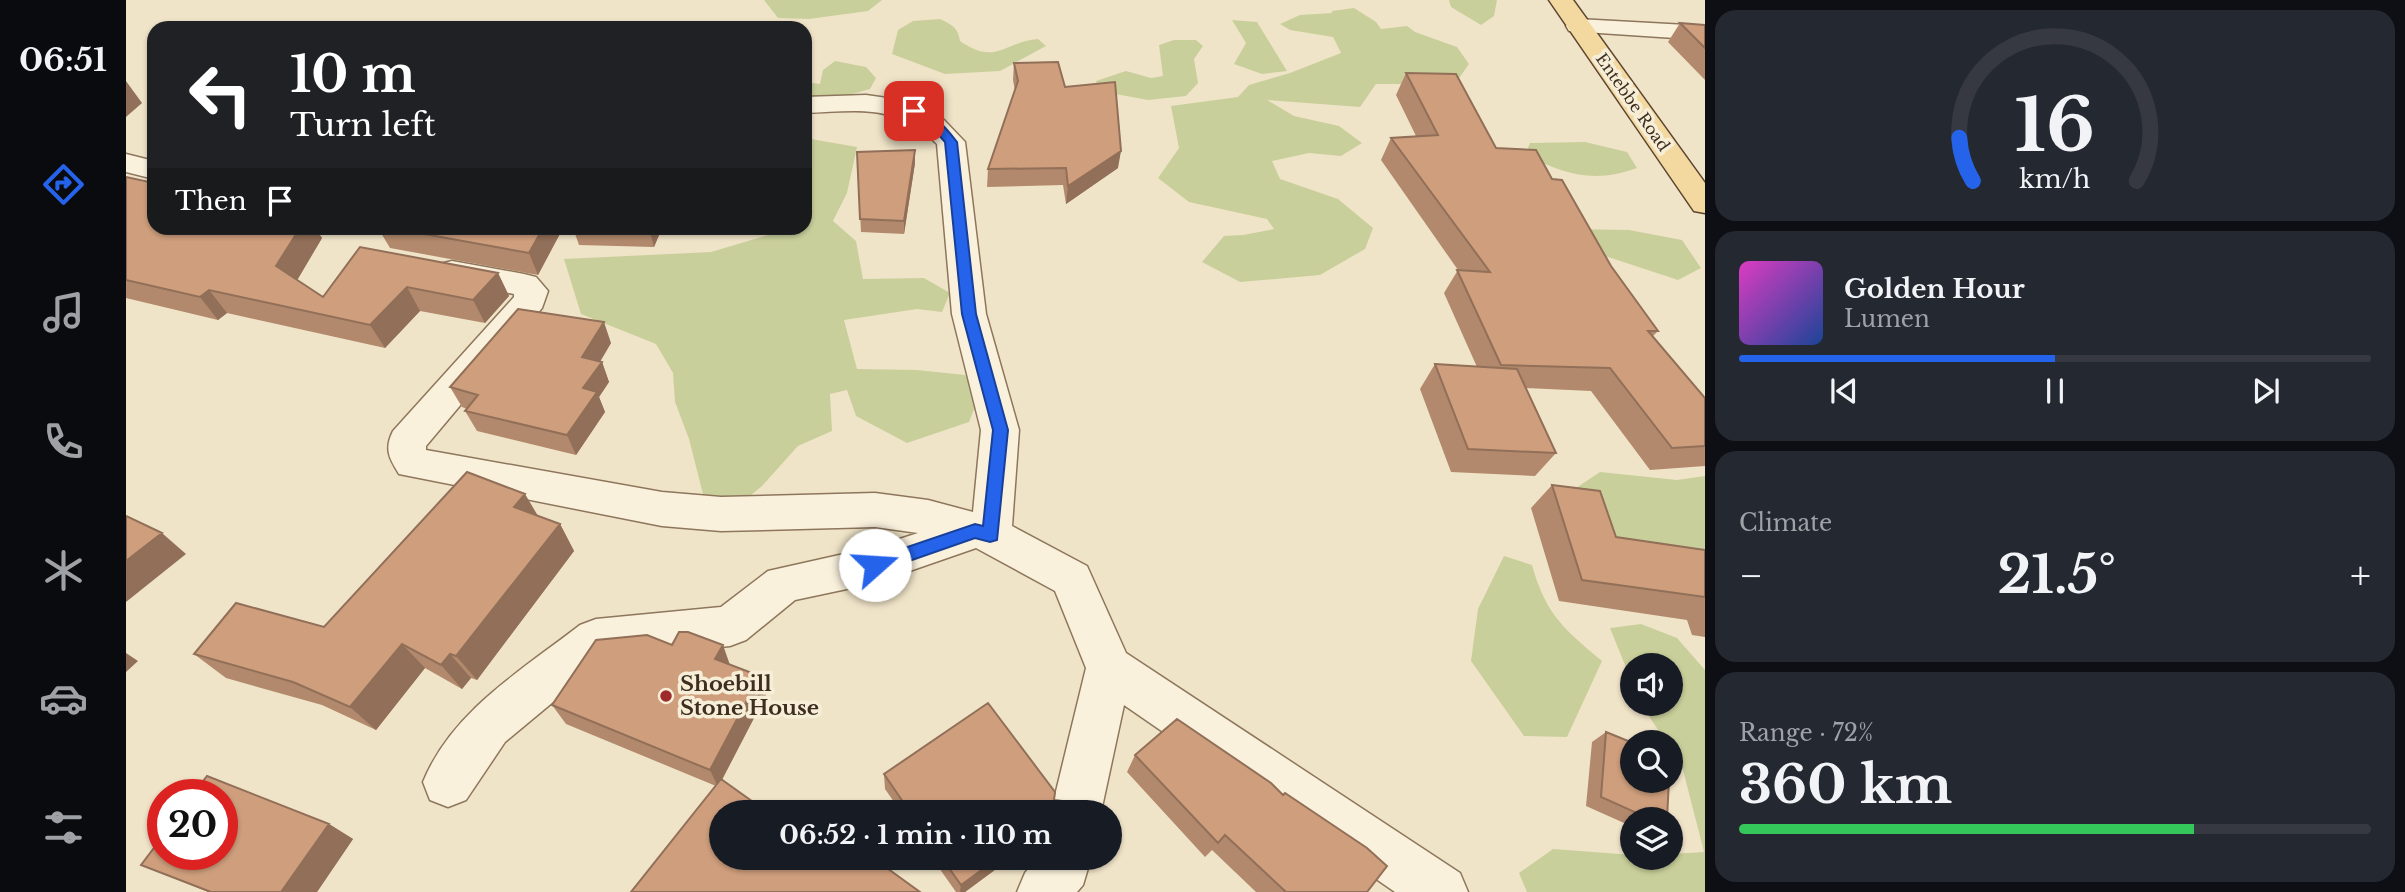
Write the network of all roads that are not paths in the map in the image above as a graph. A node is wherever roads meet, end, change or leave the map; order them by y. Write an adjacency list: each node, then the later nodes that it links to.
1 (1561, 0): 2 (main road, Entebbe Road)
2 (1578, 26): 3 (street); 7 (main road, Entebbe Road)
3 (1705, 33)
4 (812, 105): 9 (street)
5 (126, 163): 6 (street)
6 (147, 167)
7 (1705, 204)
8 (422, 266): 9 (street)
9 (983, 533): 10 (street); 11 (street)
10 (1108, 668): 12 (street); 15 (street)
11 (448, 782)
12 (1079, 800)
13 (1061, 870): 14 (street)
14 (1044, 892)
15 (1441, 892)

